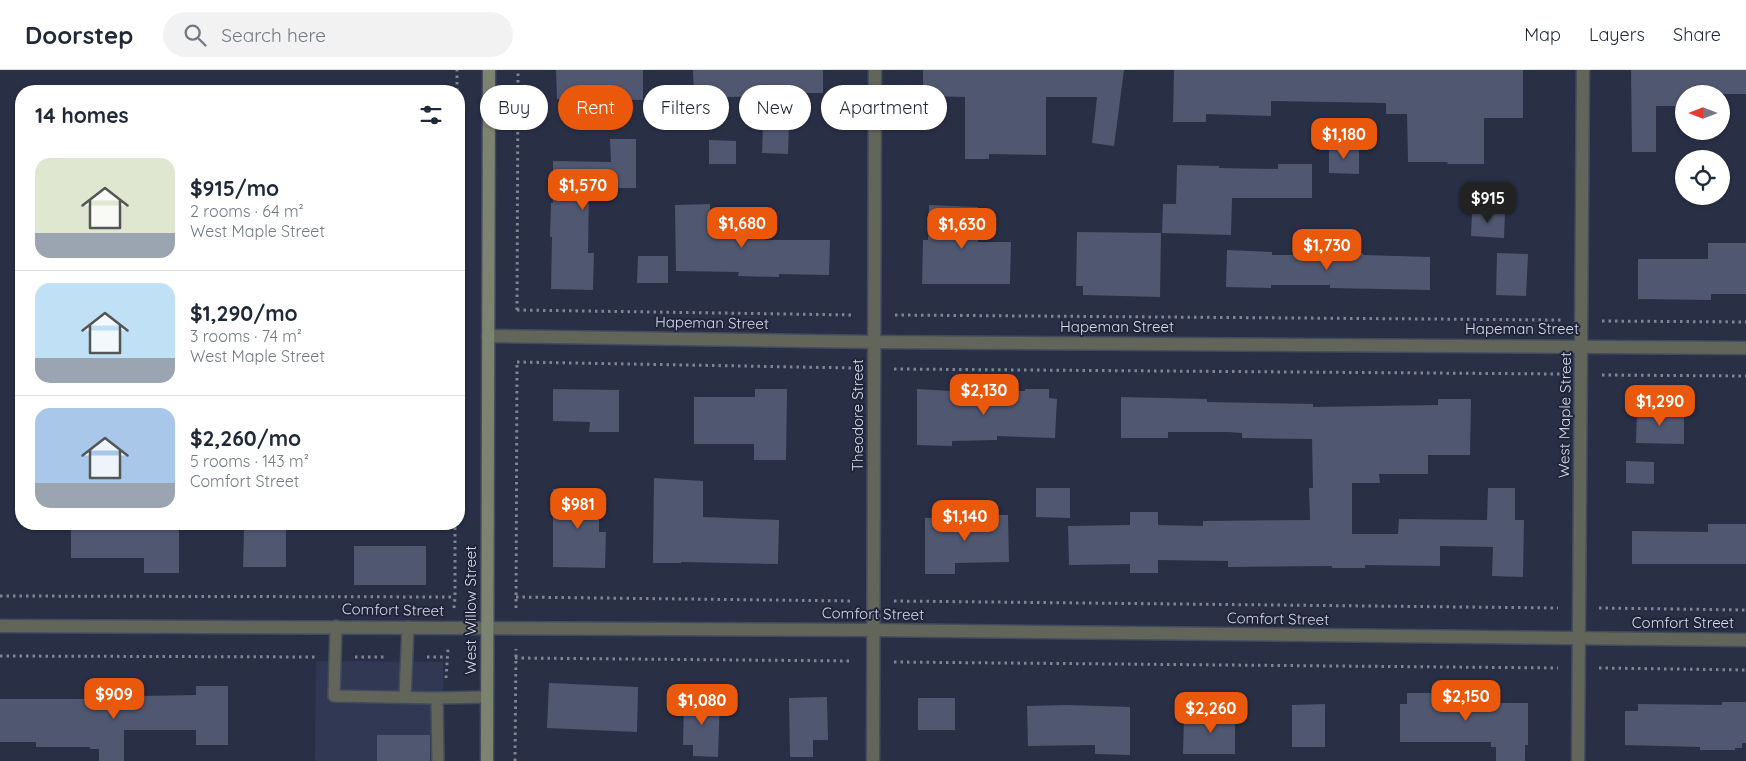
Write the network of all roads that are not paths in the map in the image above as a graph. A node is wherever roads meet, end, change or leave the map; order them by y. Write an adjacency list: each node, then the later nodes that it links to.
1 (489, 70): 4 (street, West Willow Street)
2 (875, 70): 5 (street, Theodore Street)
3 (1583, 70): 6 (street, West Maple Street)
4 (488, 336): 5 (street, Hapeman Street); 11 (street, West Willow Street)
5 (874, 342): 6 (street, Hapeman Street); 12 (street, Theodore Street)
6 (1582, 346): 7 (street, Hapeman Street); 13 (street, West Maple Street)
7 (1746, 348)
8 (0, 626): 9 (street, Comfort Street)
9 (336, 626): 10 (street, Comfort Street); 16 (lane)
10 (408, 627): 11 (street, Comfort Street); 16 (lane)
11 (488, 627): 12 (street, Comfort Street); 15 (street, West Willow Street)
12 (872, 630): 13 (street, Comfort Street); 20 (street, Theodore Street)
13 (1579, 638): 14 (street, Comfort Street); 21 (street, West Maple Street)
14 (1746, 640)
15 (488, 697): 17 (lane); 19 (street, West Willow Street)
16 (405, 698): 17 (lane)
17 (437, 698): 18 (lane)
18 (438, 761)
19 (487, 761)
20 (872, 761)
21 (1578, 761)

